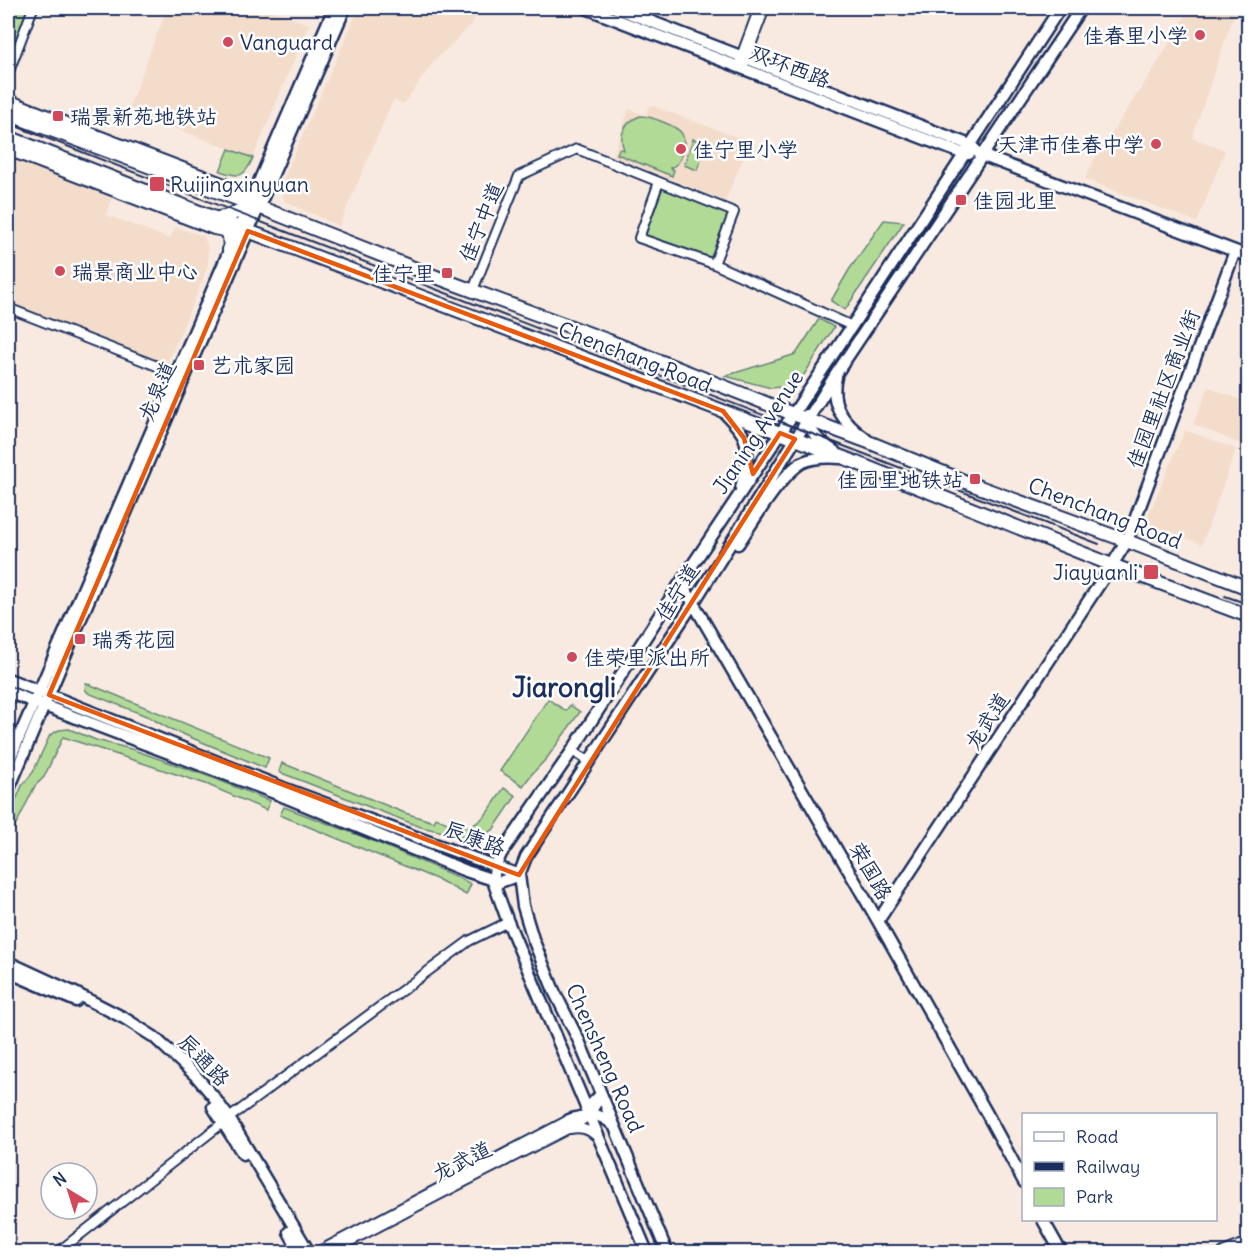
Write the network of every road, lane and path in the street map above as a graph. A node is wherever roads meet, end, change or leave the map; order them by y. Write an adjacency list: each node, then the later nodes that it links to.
1 (33, 8): 11 (street)
2 (334, 8): 21 (street, 龙泉道)
3 (345, 8): 18 (street)
4 (586, 8): 10 (street, 双环西路)
5 (616, 8): 10 (street, 双环西路)
6 (759, 8): 10 (street)
7 (765, 8): 10 (street)
8 (1060, 8): 16 (street, Jianing Avenue)
9 (1081, 8): 17 (street, Jianing Avenue)
10 (742, 62): 16 (street)
11 (8, 74)
12 (8, 100): 21 (main road)
13 (8, 114): 20 (main road, Chenchang Road)
14 (8, 137): 23 (main road, Chenchang Road)
15 (8, 149): 24 (main road)
16 (967, 150): 17 (street); 31 (street, Jianing Avenue)
17 (981, 155): 26 (street); 32 (street, Jianing Avenue)
18 (270, 181): 21 (main road)
19 (659, 182): 28 (street, 佳宁中道); 28 (street); 29 (street, 佳宁中道)
20 (223, 194): 21 (main road, Chenchang Road); 22 (street)
21 (254, 206): 22 (main road); 24 (street, 龙泉道); 29 (main road, Chenchang Road)
22 (236, 214): 23 (main road); 24 (street)
23 (217, 219): 24 (main road, Chenchang Road)
24 (238, 229): 25 (street, 龙泉道); 25 (main road); 35 (main road, Chenchang Road)
25 (234, 251): 34 (street, 龙泉道)
26 (1235, 251): 27 (street); 43 (street, 佳园里社区商业街)
27 (1248, 256)
28 (714, 264): 31 (street)
29 (473, 290): 36 (main road, Chenchang Road)
30 (8, 308): 34 (street)
31 (852, 326): 33 (street, Jianing Avenue)
32 (838, 371): 37 (street, Jianing Avenue); 40 (street)
33 (821, 373): 36 (street, Jianing Avenue); 37 (street)
34 (180, 375): 52 (street, 龙泉道)
35 (723, 411): 38 (main road, Chenchang Road); 42 (street)
36 (792, 414): 37 (main road, Chenchang Road); 38 (street, Jianing Avenue)
37 (807, 419): 39 (street, Jianing Avenue); 40 (main road, Chenchang Road); 41 (street)
38 (780, 433): 39 (main road, Chenchang Road); 42 (street, Jianing Avenue)
39 (795, 439): 41 (main road, Chenchang Road); 45 (street, Jianing Avenue)
40 (871, 443): 43 (main road, Chenchang Road)
41 (847, 459): 44 (main road, Chenchang Road); 45 (street)
42 (741, 492): 46 (street, Jianing Avenue)
43 (1127, 541): 44 (street, 龙武道); 47 (main road, Chenchang Road)
44 (1113, 565): 49 (main road, Chenchang Road); 61 (street, 龙武道)
45 (715, 568): 48 (street, 佳宁道)
46 (681, 582): 48 (street, 荣国路); 54 (street, Jianing Avenue)
47 (1248, 588)
48 (694, 602): 55 (street, 佳宁道); 61 (street, 荣国路)
49 (1248, 616)
50 (8, 679): 52 (street, 辰康路)
51 (8, 692): 53 (street, 辰康路)
52 (44, 693): 53 (street, 龙泉道); 58 (street, 辰康路)
53 (39, 704): 56 (street, 龙泉道); 57 (street, 龙泉道); 60 (street, 辰康路)
54 (572, 751): 55 (street); 58 (street, Jianing Avenue)
55 (589, 761): 59 (street, 佳宁道)
56 (8, 763)
57 (8, 791)
58 (495, 867): 59 (street, 辰康路); 60 (street, Jianing Avenue)
59 (519, 875): 60 (street, 辰康路); 65 (street, Chensheng Road)
60 (493, 881): 62 (street, Chensheng Road)
61 (878, 921): 71 (street, 荣国路)
62 (508, 922): 66 (street, Chensheng Road); 67 (street)
63 (8, 962): 67 (street, 辰通路)
64 (8, 972): 67 (street, 辰通路)
65 (601, 1093): 66 (street); 69 (street, Chensheng Road)
66 (588, 1111): 68 (street); 69 (street); 70 (street, Chensheng Road)
67 (226, 1120): 74 (street); 75 (street, 辰通路); 76 (street, 辰通路)
68 (567, 1125): 70 (street); 77 (street); 78 (street, 龙武道)
69 (615, 1127): 80 (street, Chensheng Road)
70 (601, 1140): 79 (street, Chensheng Road)
71 (1022, 1180)
72 (1044, 1221): 81 (street)
73 (1248, 1242): 82 (street)
74 (58, 1252)
75 (300, 1252)
76 (309, 1252)
77 (316, 1252)
78 (330, 1252)
79 (647, 1252)
80 (668, 1252)
81 (1061, 1252)
82 (1223, 1252)

